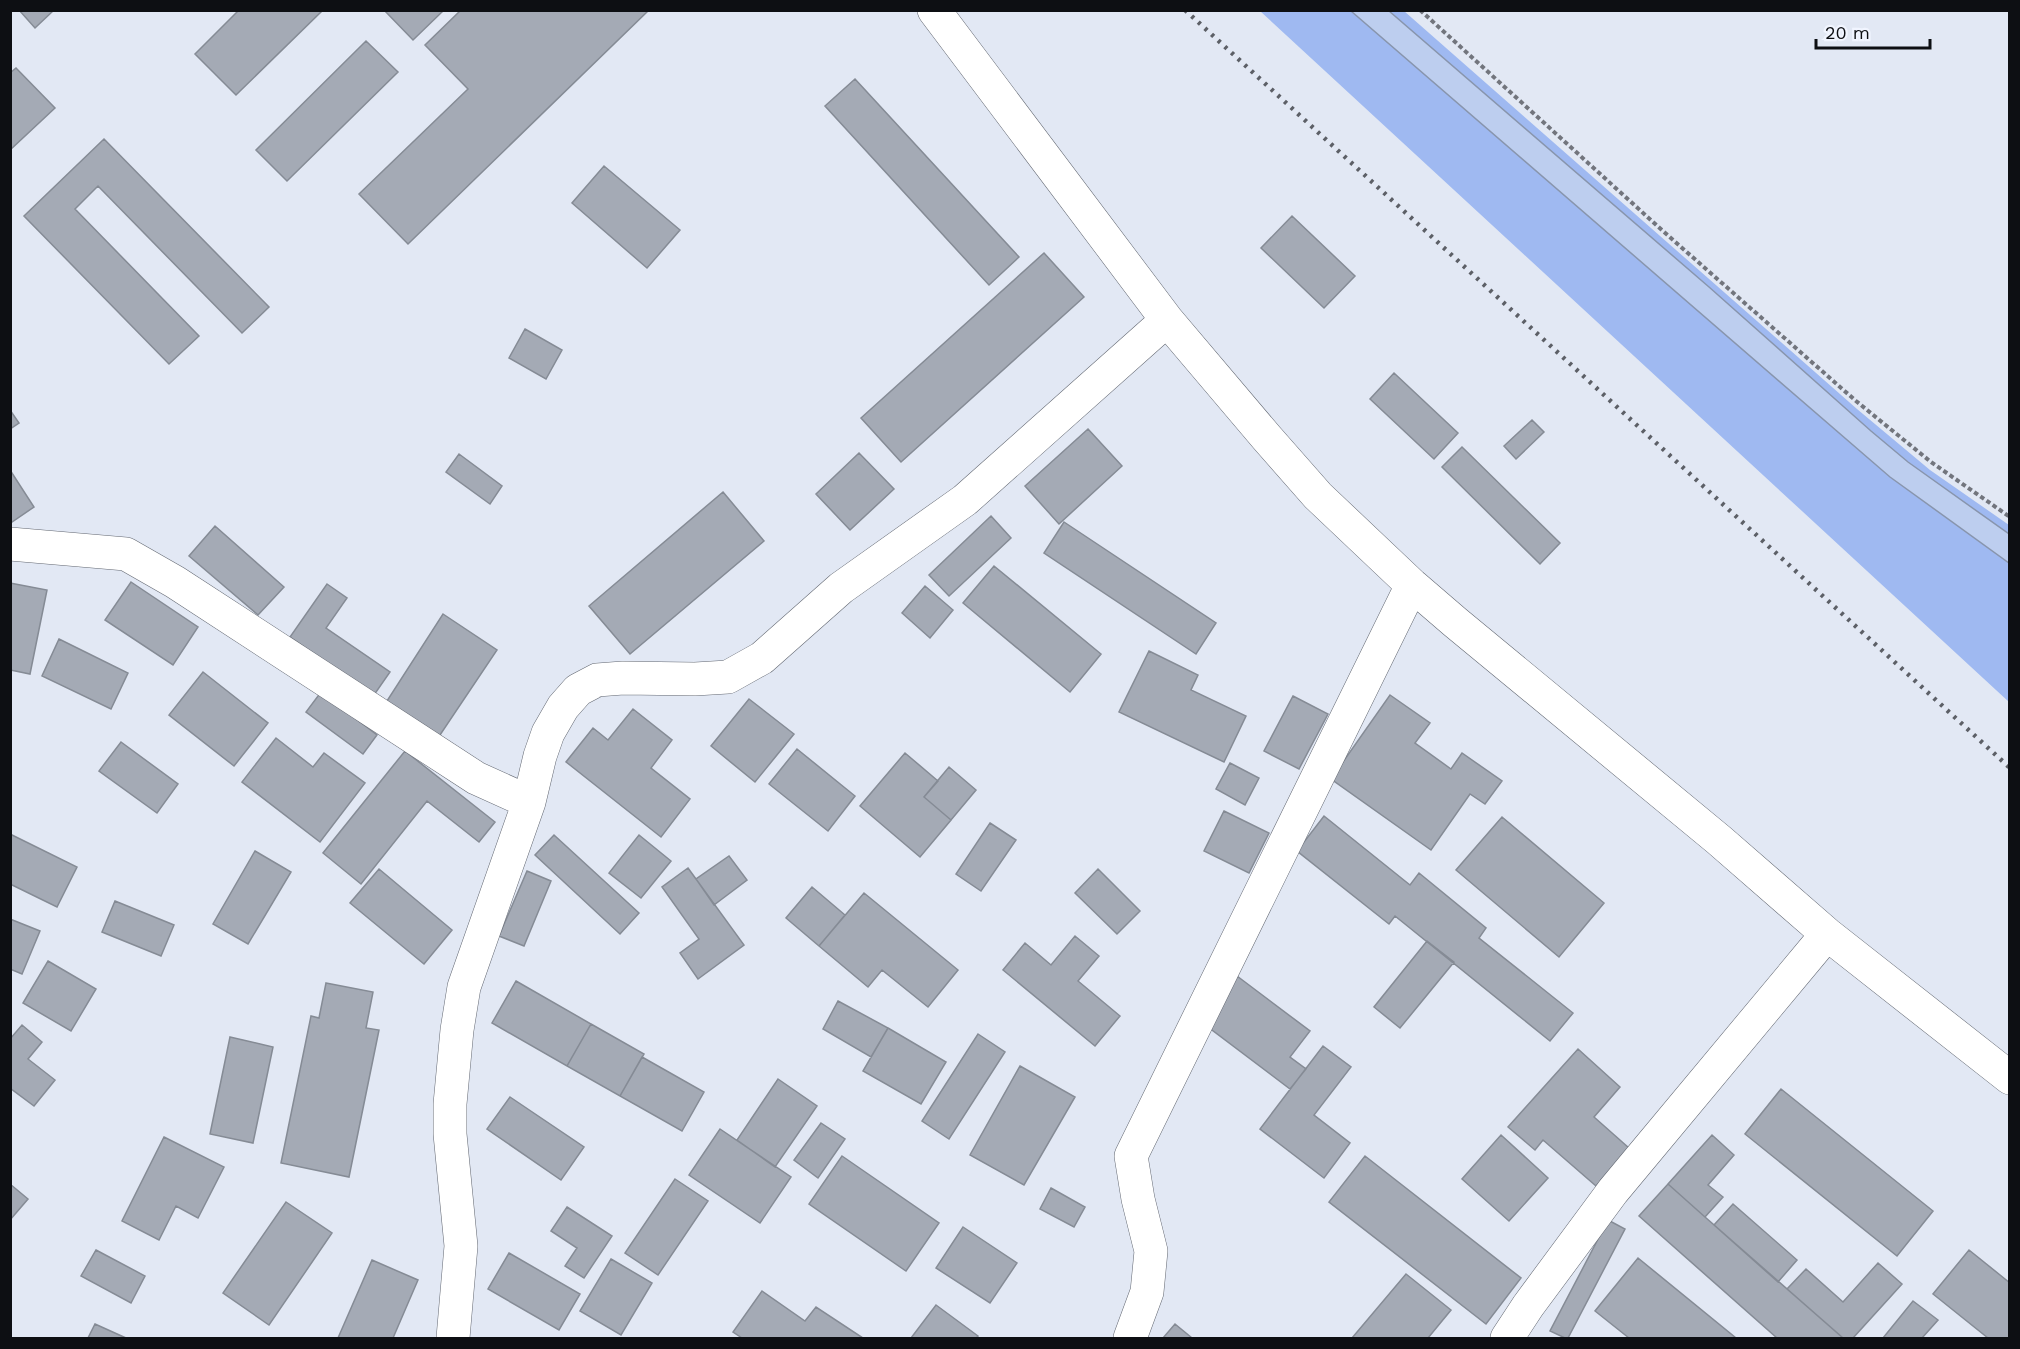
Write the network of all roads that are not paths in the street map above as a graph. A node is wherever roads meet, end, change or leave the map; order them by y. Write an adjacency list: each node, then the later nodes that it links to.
1 (934, 10): 2 (street)
2 (1167, 320): 4 (street); 5 (street)
3 (10, 544): 5 (street)
4 (1412, 585): 6 (street); 9 (street)
5 (529, 802): 8 (street)
6 (1827, 934): 7 (street); 10 (street)
7 (2010, 1078)
8 (453, 1338)
9 (1130, 1338)
10 (1507, 1338)

